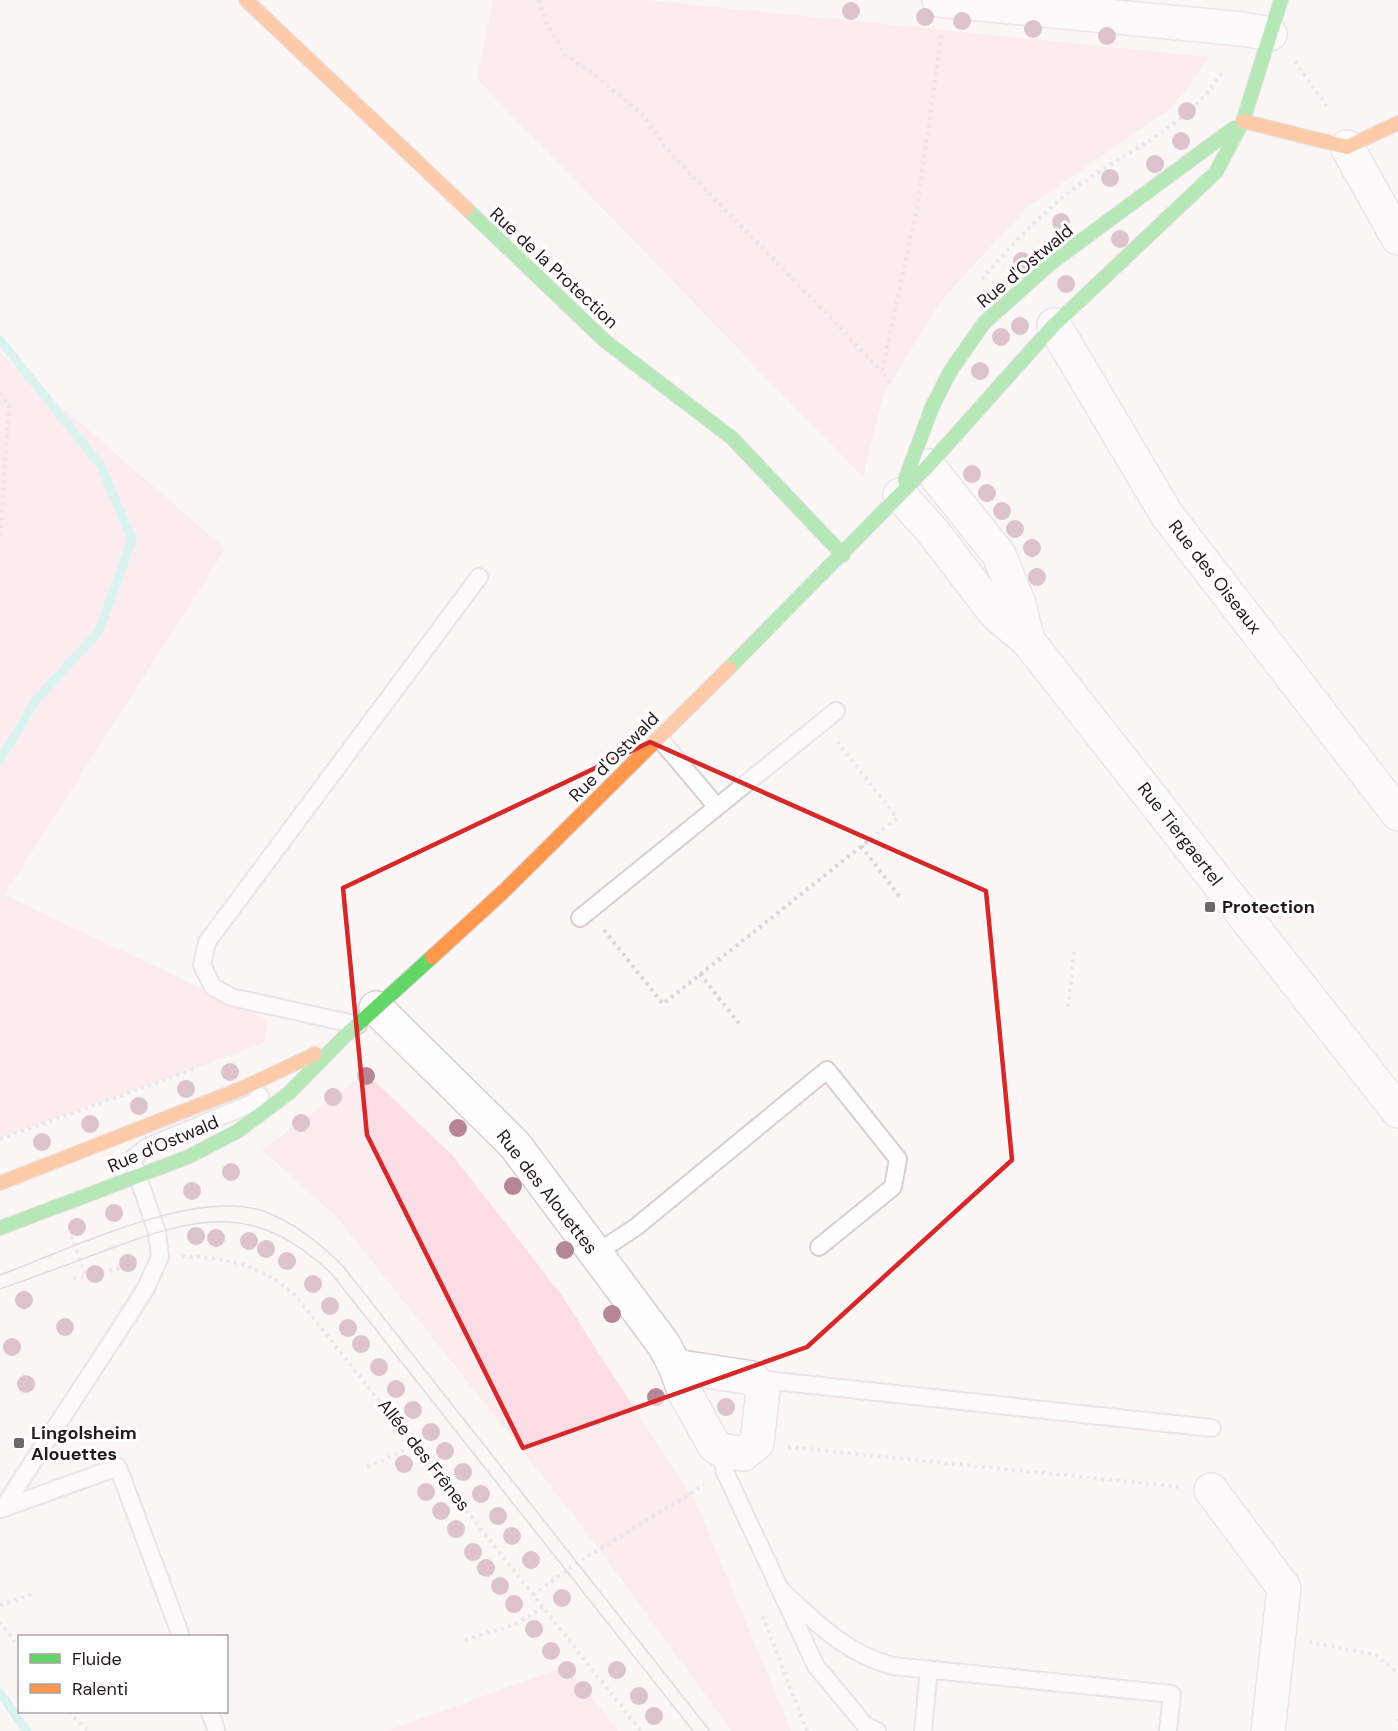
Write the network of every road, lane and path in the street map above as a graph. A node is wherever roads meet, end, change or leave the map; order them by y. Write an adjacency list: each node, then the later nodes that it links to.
1 (246, 0): 18 (main road, Rue de la Protection)
2 (540, 0): 12 (path)
3 (939, 0): 5 (street)
4 (1281, 0): 6 (main road)
5 (946, 1): 6 (street); 12 (path)
6 (1270, 34): 7 (main road); 9 (path)
7 (1243, 121): 9 (main road); 11 (main road, Rue d'Ostwald); 16 (main road, Rue d'Ostwald)
8 (1398, 123): 9 (main road)
9 (1347, 147): 10 (street)
10 (1398, 238)
11 (1054, 325): 15 (main road, Rue d'Ostwald); 25 (street, Rue des Oiseaux)
12 (882, 371): 13 (path)
13 (890, 383)
14 (0, 393): 17 (path)
15 (928, 466): 16 (main road, Rue d'Ostwald); 20 (street, Rue Tiergaertel)
16 (900, 495): 18 (main road, Rue d'Ostwald); 20 (street, Rue Tiergaertel)
17 (0, 539)
18 (843, 555): 23 (main road, Rue d'Ostwald)
19 (478, 577): 32 (lane)
20 (1028, 641): 37 (street, Rue Tiergaertel)
21 (836, 711): 22 (lane)
22 (821, 722): 24 (lane); 26 (path)
23 (659, 738): 24 (lane); 32 (main road, Rue d'Ostwald)
24 (717, 807): 28 (lane)
25 (1398, 814)
26 (861, 846): 27 (path); 30 (path)
27 (902, 898)
28 (584, 914): 30 (path)
29 (1074, 952): 31 (path)
30 (700, 974): 33 (path)
31 (1068, 1007)
32 (367, 1016): 34 (main road, Rue d'Ostwald); 44 (street, Rue des Alouettes)
33 (741, 1026)
34 (345, 1036): 36 (main road, Rue d'Ostwald); 39 (main road, Rue d'Ostwald)
35 (202, 1066): 38 (path)
36 (289, 1068): 39 (lane); 40 (main road, Rue d'Ostwald)
37 (1398, 1112)
38 (0, 1139)
39 (138, 1175): 41 (main road, Rue d'Ostwald); 45 (lane)
40 (0, 1183)
41 (0, 1228)
42 (70, 1231): 46 (path)
43 (819, 1247): 44 (lane)
44 (595, 1254): 48 (street, Rue des Alouettes)
45 (160, 1257): 46 (path, Allée des Frênes); 52 (path, Allée des Frênes); 56 (lane)
46 (86, 1276): 47 (path, Allée des Frênes)
47 (74, 1278)
48 (675, 1366): 49 (street); 53 (street, Rue des Alouettes)
49 (752, 1378): 50 (lane); 51 (street)
50 (1212, 1428)
51 (757, 1443): 53 (street); 55 (path)
52 (416, 1445): 54 (path); 59 (path, Allée des Frênes)
53 (723, 1461): 57 (lane); 59 (path)
54 (366, 1467)
55 (1211, 1490): 64 (street)
56 (2, 1509): 63 (lane)
57 (780, 1589): 67 (lane); 76 (lane)
58 (33, 1593): 60 (path)
59 (533, 1595): 61 (path, Allée des Frênes)
60 (0, 1605)
61 (543, 1607): 65 (path); 75 (path, Allée des Frênes)
62 (0, 1622): 66 (path)
63 (182, 1635)
64 (1279, 1637): 68 (path); 79 (street)
65 (465, 1640)
66 (18, 1646)
67 (929, 1670): 77 (lane); 78 (lane)
68 (1398, 1673)
69 (70, 1713): 74 (path)
70 (210, 1713): 73 (lane)
71 (1398, 1719): 72 (path)
72 (1398, 1725)
73 (216, 1729)
74 (89, 1731)
75 (641, 1731)
76 (878, 1731)
77 (923, 1731)
78 (1168, 1731)
79 (1268, 1731)

